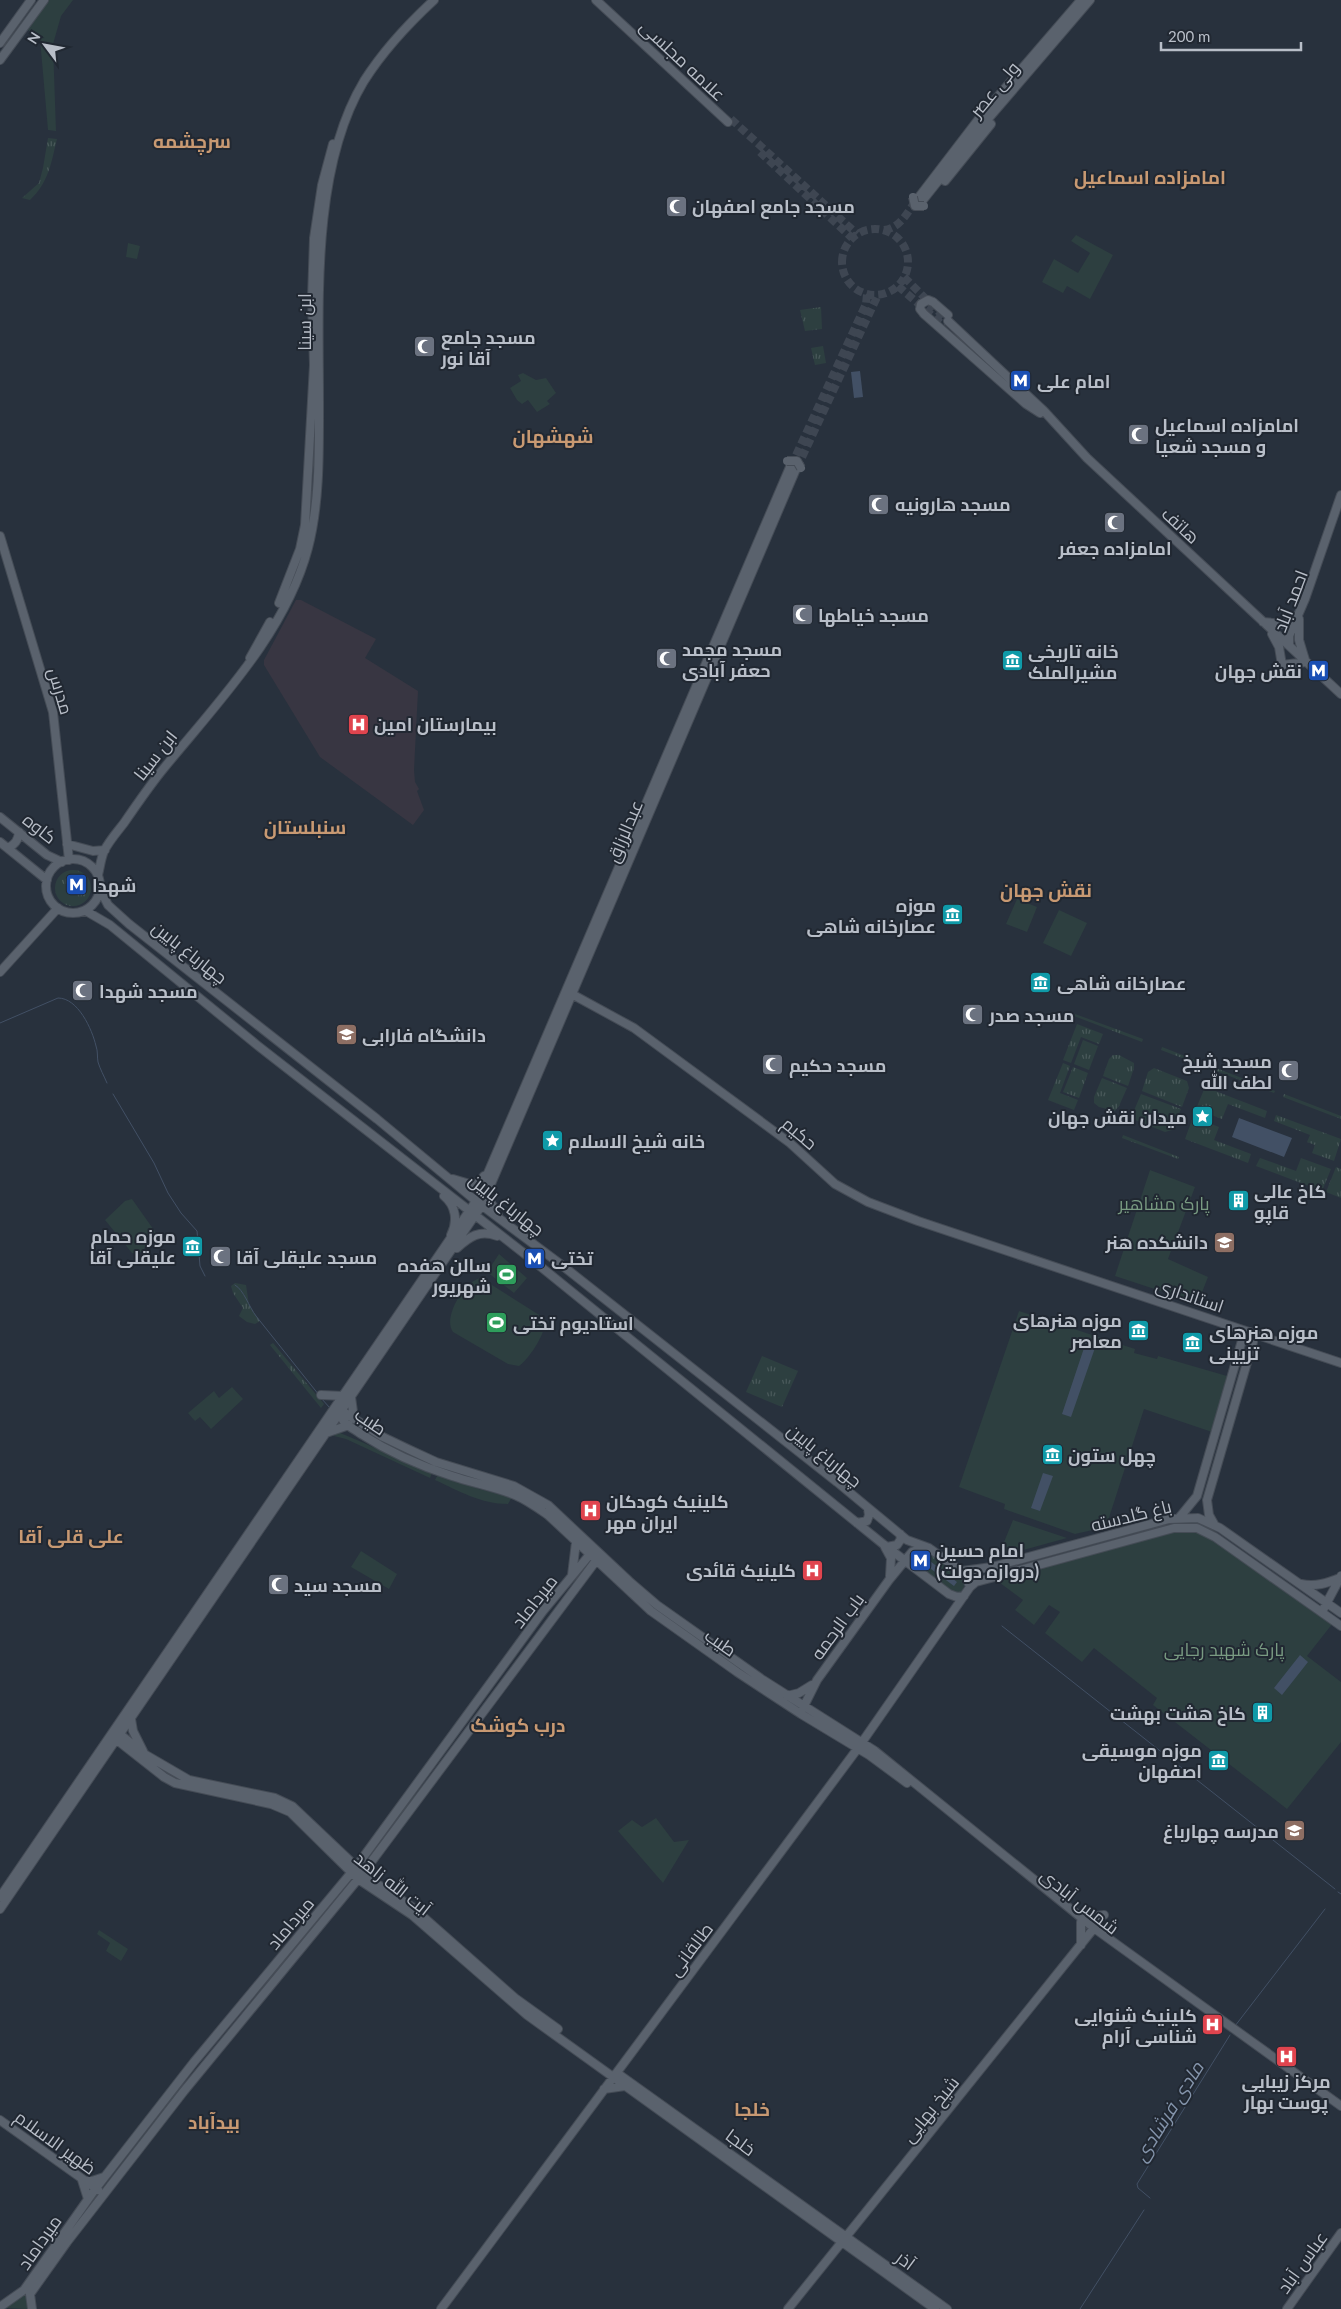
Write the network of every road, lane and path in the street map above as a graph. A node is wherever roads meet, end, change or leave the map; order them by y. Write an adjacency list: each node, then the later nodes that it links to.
1 (31, 0): 9 (main road)
2 (44, 0): 10 (main road)
3 (428, 0): 12 (main road, ابن سینا)
4 (434, 0): 12 (main road, ابن سینا)
5 (596, 0): 6 (main road, علامه مجلسی)
6 (603, 0)
7 (1081, 0): 11 (main road, ولی عصر)
8 (1090, 0): 11 (main road, ولی عصر)
9 (0, 43)
10 (0, 60)
11 (1023, 73): 11 (main road)
12 (329, 170): 30 (main road, ابن سینا)
13 (947, 321): 14 (main road, هاتف); 14 (main road, bridge); 15 (main road, هاتف)
14 (1040, 413): 15 (main road, هاتف)
15 (1055, 425): 21 (main road, هاتف)
16 (1341, 496): 20 (main road, احمد آباد)
17 (1341, 503): 20 (main road, احمد آباد)
18 (0, 536): 28 (main road, مدرس)
19 (735, 604): 19 (main road); 40 (main road, عبدالرزاق)
20 (1299, 617): 21 (main road); 22 (main road, احمد آباد); 23 (main road)
21 (1266, 625): 22 (main road, هاتف); 23 (main road)
22 (1289, 645): 23 (main road, هاتف)
23 (1306, 662): 24 (main road, هاتف)
24 (1341, 694)
25 (0, 817): 26 (main road, کاوه)
26 (20, 832): 29 (main road); 31 (main road, کاوه)
27 (0, 842): 29 (main road, کاوه)
28 (67, 844): 30 (main road); 31 (main road, مدرس)
29 (8, 848): 33 (main road, کاوه)
30 (104, 850): 32 (main road, ابن سینا)
31 (66, 861): 32 (main road); 33 (main road)
32 (98, 874): 34 (main road)
33 (47, 880): 35 (main road)
34 (100, 889): 36 (main road); 37 (main road, چهارباغ پایین)
35 (58, 908): 36 (main road); 39 (main road)
36 (86, 911): 38 (main road, چهارباغ پایین)
37 (175, 960): 38 (main road); 41 (main road, چهارباغ پایین)
38 (166, 971): 42 (main road, چهارباغ پایین)
39 (0, 972)
40 (569, 992): 45 (main road, عبدالرزاق); 48 (main road, عبدالرزاق); 56 (main road, حکیم)
41 (263, 1029): 42 (main road); 43 (main road, چهارباغ پایین)
42 (253, 1042): 44 (main road, چهارباغ پایین)
43 (366, 1111): 44 (main road); 47 (main road, چهارباغ پایین)
44 (357, 1124): 46 (main road, چهارباغ پایین)
45 (507, 1130): 47 (main road); 49 (main road, عبدالرزاق)
46 (414, 1167): 50 (main road, چهارباغ پایین); 55 (main road)
47 (448, 1177): 49 (main road, چهارباغ پایین)
48 (488, 1191): 49 (main road, عبدالرزاق); 51 (main road)
49 (479, 1203): 50 (main road); 51 (main road, چهارباغ پایین)
50 (473, 1214): 52 (main road, چهارباغ پایین); 55 (main road)
51 (502, 1220): 53 (main road, چهارباغ پایین)
52 (504, 1238): 54 (main road, چهارباغ پایین); 55 (main road)
53 (525, 1238): 54 (main road); 57 (main road, چهارباغ پایین)
54 (516, 1248): 58 (main road, چهارباغ پایین)
55 (446, 1253): 62 (main road)
56 (1029, 1257): 59 (main road, استانداری)
57 (605, 1300): 58 (main road); 69 (main road, چهارباغ پایین)
58 (596, 1311): 71 (main road, چهارباغ پایین)
59 (1250, 1332): 60 (main road, استانداری); 70 (main road); 72 (main road)
60 (1341, 1363)
61 (321, 1394): 62 (main road)
62 (348, 1396): 63 (main road); 64 (main road)
63 (337, 1411): 64 (main road, طیب); 65 (main road); 68 (main road)
64 (351, 1422): 65 (main road); 66 (main road, طیب); 67 (main road, طیب)
65 (326, 1433): 68 (main road)
66 (403, 1446): 67 (main road); 79 (main road, طیب)
67 (398, 1454): 76 (main road, طیب)
68 (273, 1506): 104 (main road); 106 (main road)
69 (868, 1509): 71 (main road); 74 (main road, چهارباغ پایین)
70 (1179, 1518): 72 (main road, باغ گلدسته); 73 (main road, باغ گلدسته)
71 (856, 1522): 77 (main road, چهارباغ پایین)
72 (1214, 1525): 91 (main road, باغ گلدسته)
73 (1128, 1530): 75 (main road); 82 (main road, باغ گلدسته)
74 (900, 1534): 77 (main road); 78 (main road, چهارباغ پایین)
75 (1131, 1539): 83 (main road, باغ گلدسته); 98 (main road, باغ گلدسته)
76 (576, 1542): 79 (main road, طیب); 89 (main road)
77 (885, 1545): 81 (main road, چهارباغ پایین); 90 (main road)
78 (933, 1551): 81 (main road); 84 (main road, چهارباغ پایین); 86 (main road)
79 (591, 1552): 80 (main road, طیب); 89 (main road, میرداماد)
80 (598, 1558): 85 (main road, طیب); 87 (main road, میرداماد); 102 (main road, طیب)
81 (904, 1560): 86 (main road, چهارباغ پایین); 90 (main road, باب الرحمه)
82 (1016, 1561): 83 (main road); 84 (main road, باغ گلدسته)
83 (1017, 1569): 92 (main road, باغ گلدسته)
84 (962, 1571): 92 (main road)
85 (609, 1573): 87 (main road); 103 (main road, طیب)
86 (921, 1574): 94 (main road, چهارباغ پایین)
87 (584, 1576): 93 (main road, میرداماد)
88 (1341, 1577): 91 (main road); 97 (main road)
89 (570, 1580): 93 (main road); 107 (main road, میرداماد)
90 (889, 1580): 101 (main road, باب الرحمه)
91 (1297, 1583): 97 (main road, باغ گلدسته)
92 (970, 1586): 95 (main road, طالقانی)
93 (575, 1588): 108 (main road, میرداماد)
94 (948, 1594): 95 (main road); 96 (main road, چهارباغ پایین)
95 (964, 1596): 96 (main road, طالقانی)
96 (959, 1603): 105 (main road, طالقانی)
97 (1327, 1603): 98 (main road); 99 (main road, باغ گلدسته)
98 (1322, 1612): 100 (main road, باغ گلدسته)
99 (1341, 1613)
100 (1340, 1622)
101 (817, 1680): 102 (main road); 103 (main road, باب الرحمه)
102 (787, 1696): 103 (main road, طیب)
103 (802, 1710): 109 (main road, شمس آبادی)
104 (131, 1718): 106 (main road); 111 (main road)
105 (874, 1724): 109 (main road, طالقانی); 110 (main road)
106 (116, 1735): 111 (main road, آیت الله زاهد); 113 (main road, آیت الله زاهد); 120 (main road); 121 (main road)
107 (452, 1736): 108 (main road); 112 (main road, میرداماد)
108 (460, 1741): 114 (main road, میرداماد)
109 (860, 1745): 110 (main road, شمس آبادی); 123 (main road, شمس آبادی); 129 (main road, طالقانی)
110 (875, 1751): 123 (main road, شمس آبادی)
111 (146, 1755): 113 (main road, آیت الله زاهد)
112 (366, 1854): 113 (main road); 115 (main road, میرداماد)
113 (342, 1858): 115 (main road, آیت الله زاهد); 117 (main road)
114 (372, 1860): 116 (main road, میرداماد); 118 (main road)
115 (353, 1869): 116 (main road, آیت الله زاهد); 117 (main road, میرداماد)
116 (361, 1876): 118 (main road, آیت الله زاهد); 119 (main road, میرداماد)
117 (345, 1880): 126 (main road, میرداماد)
118 (374, 1886): 119 (main road); 127 (main road, آیت الله زاهد); 130 (main road, آیت الله زاهد)
119 (350, 1889): 128 (main road, میرداماد)
120 (0, 1897)
121 (0, 1909)
122 (1104, 1916): 123 (main road)
123 (1082, 1920): 124 (main road, شمس آبادی); 125 (main road)
124 (1093, 1929): 125 (main road, شیخ بهایی); 133 (main road, شمس آبادی); 134 (main road, شمس آبادی)
125 (1081, 1945): 142 (main road, شیخ بهایی)
126 (222, 2027): 128 (main road); 136 (main road, میرداماد)
127 (558, 2030)
128 (231, 2034): 139 (main road, میرداماد)
129 (624, 2063): 130 (main road, طالقانی); 131 (main road)
130 (615, 2076): 131 (main road, خلجا); 132 (main road, طالقانی)
131 (630, 2086): 132 (main road); 142 (main road, خلجا)
132 (604, 2089): 146 (main road, طالقانی)
133 (1341, 2106)
134 (1341, 2112)
135 (0, 2120): 137 (main road, ظهیر الاسلام)
136 (104, 2177): 137 (main road); 138 (main road, میرداماد)
137 (82, 2180): 138 (main road, ظهیر الاسلام); 140 (main road)
138 (96, 2188): 139 (main road, ظهیر الاسلام); 140 (main road, میرداماد)
139 (104, 2195): 143 (main road, میرداماد)
140 (88, 2199): 143 (main road, میرداماد)
141 (1341, 2233): 150 (main road, عباس آباد)
142 (845, 2239): 147 (main road, شیخ بهایی); 148 (main road, آذر); 149 (main road, آذر)
143 (27, 2292): 144 (main road, میرداماد); 145 (main road, میرداماد)
144 (0, 2307)
145 (32, 2309)
146 (441, 2309)
147 (788, 2309)
148 (935, 2309)
149 (947, 2309)
150 (1287, 2309)

